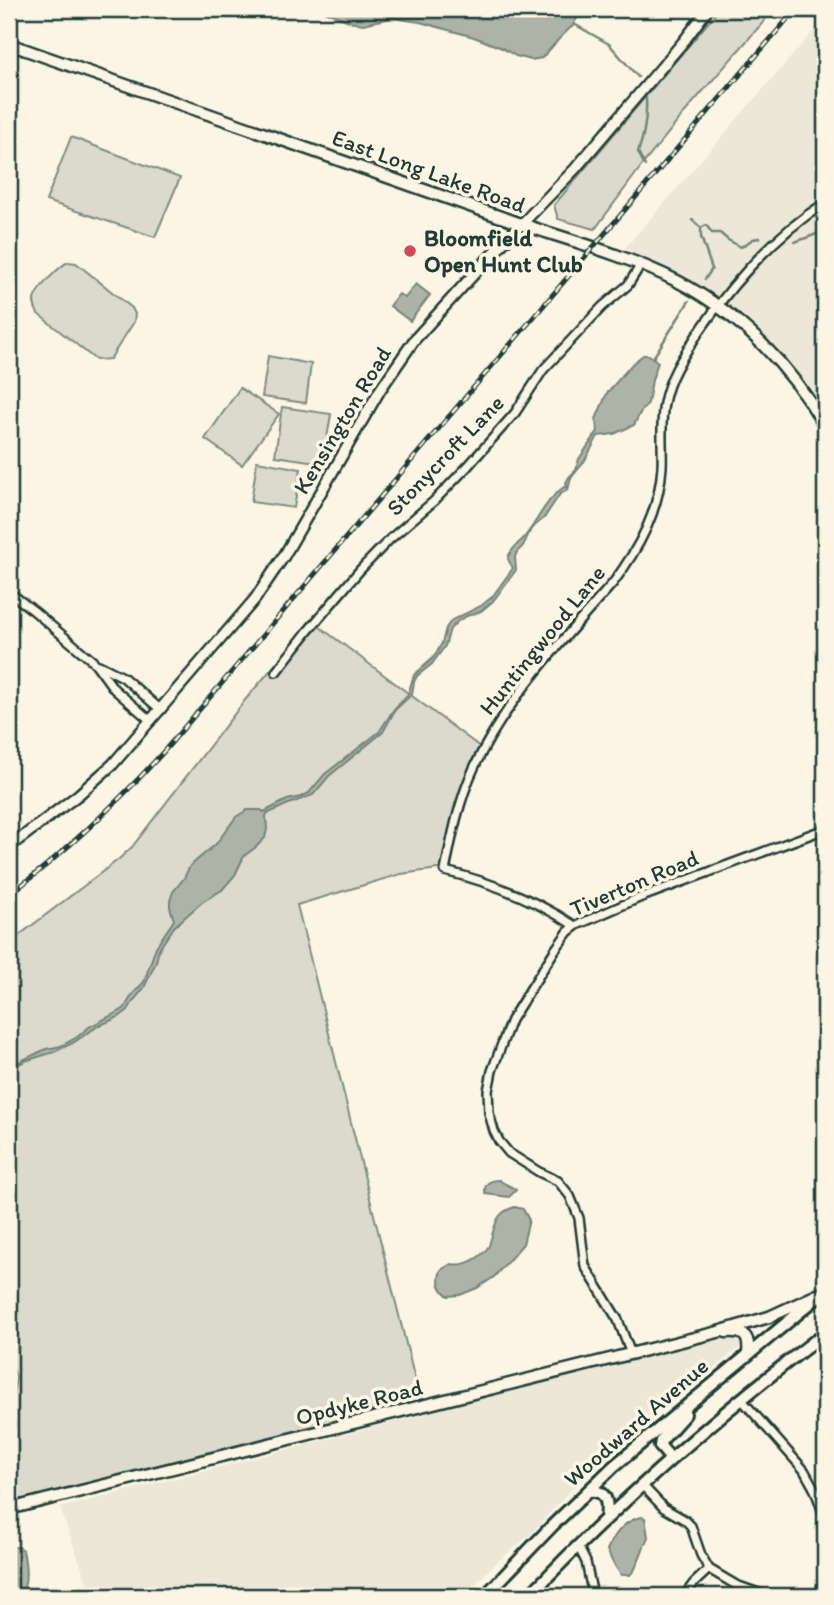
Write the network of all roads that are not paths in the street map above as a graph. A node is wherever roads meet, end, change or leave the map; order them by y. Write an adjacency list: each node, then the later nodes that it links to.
1 (708, 9): 4 (street, Kensington Road)
2 (9, 44): 4 (main road, East Long Lake Road)
3 (825, 203): 6 (street)
4 (521, 225): 5 (main road, East Long Lake Road); 11 (street, Kensington Road)
5 (640, 266): 6 (main road, East Long Lake Road); 10 (street, Stonycroft Lane)
6 (717, 306): 7 (main road, East Long Lake Road); 15 (street, Huntingwood Lane)
7 (825, 426)
8 (9, 592): 9 (street)
9 (95, 663): 11 (street); 12 (street)
10 (276, 672)
11 (161, 710): 12 (street, Kensington Road)
12 (151, 721): 14 (street, Kensington Road)
13 (825, 829): 15 (street, Tiverton Road)
14 (9, 847)
15 (575, 926): 20 (street, Tiverton Road)
16 (824, 1291): 17 (main road, Opdyke Road); 19 (main road, Woodward Avenue)
17 (718, 1332): 19 (main road); 20 (main road, Opdyke Road)
18 (825, 1334): 22 (main road)
19 (748, 1353): 21 (main road, Woodward Avenue)
20 (631, 1354): 26 (main road, Opdyke Road)
21 (726, 1372): 23 (main road); 25 (main road, Woodward Avenue)
22 (742, 1400): 23 (main road); 27 (street)
23 (671, 1459): 24 (main road)
24 (643, 1486): 28 (main road); 30 (street)
25 (588, 1491): 28 (main road); 32 (main road, Woodward Avenue)
26 (9, 1509)
27 (825, 1518)
28 (606, 1519): 29 (main road)
29 (578, 1546): 33 (main road); 34 (street)
30 (709, 1569): 35 (street); 36 (street)
31 (825, 1580): 37 (street)
32 (485, 1596)
33 (529, 1596)
34 (593, 1596)
35 (684, 1596)
36 (767, 1596)
37 (817, 1596)

